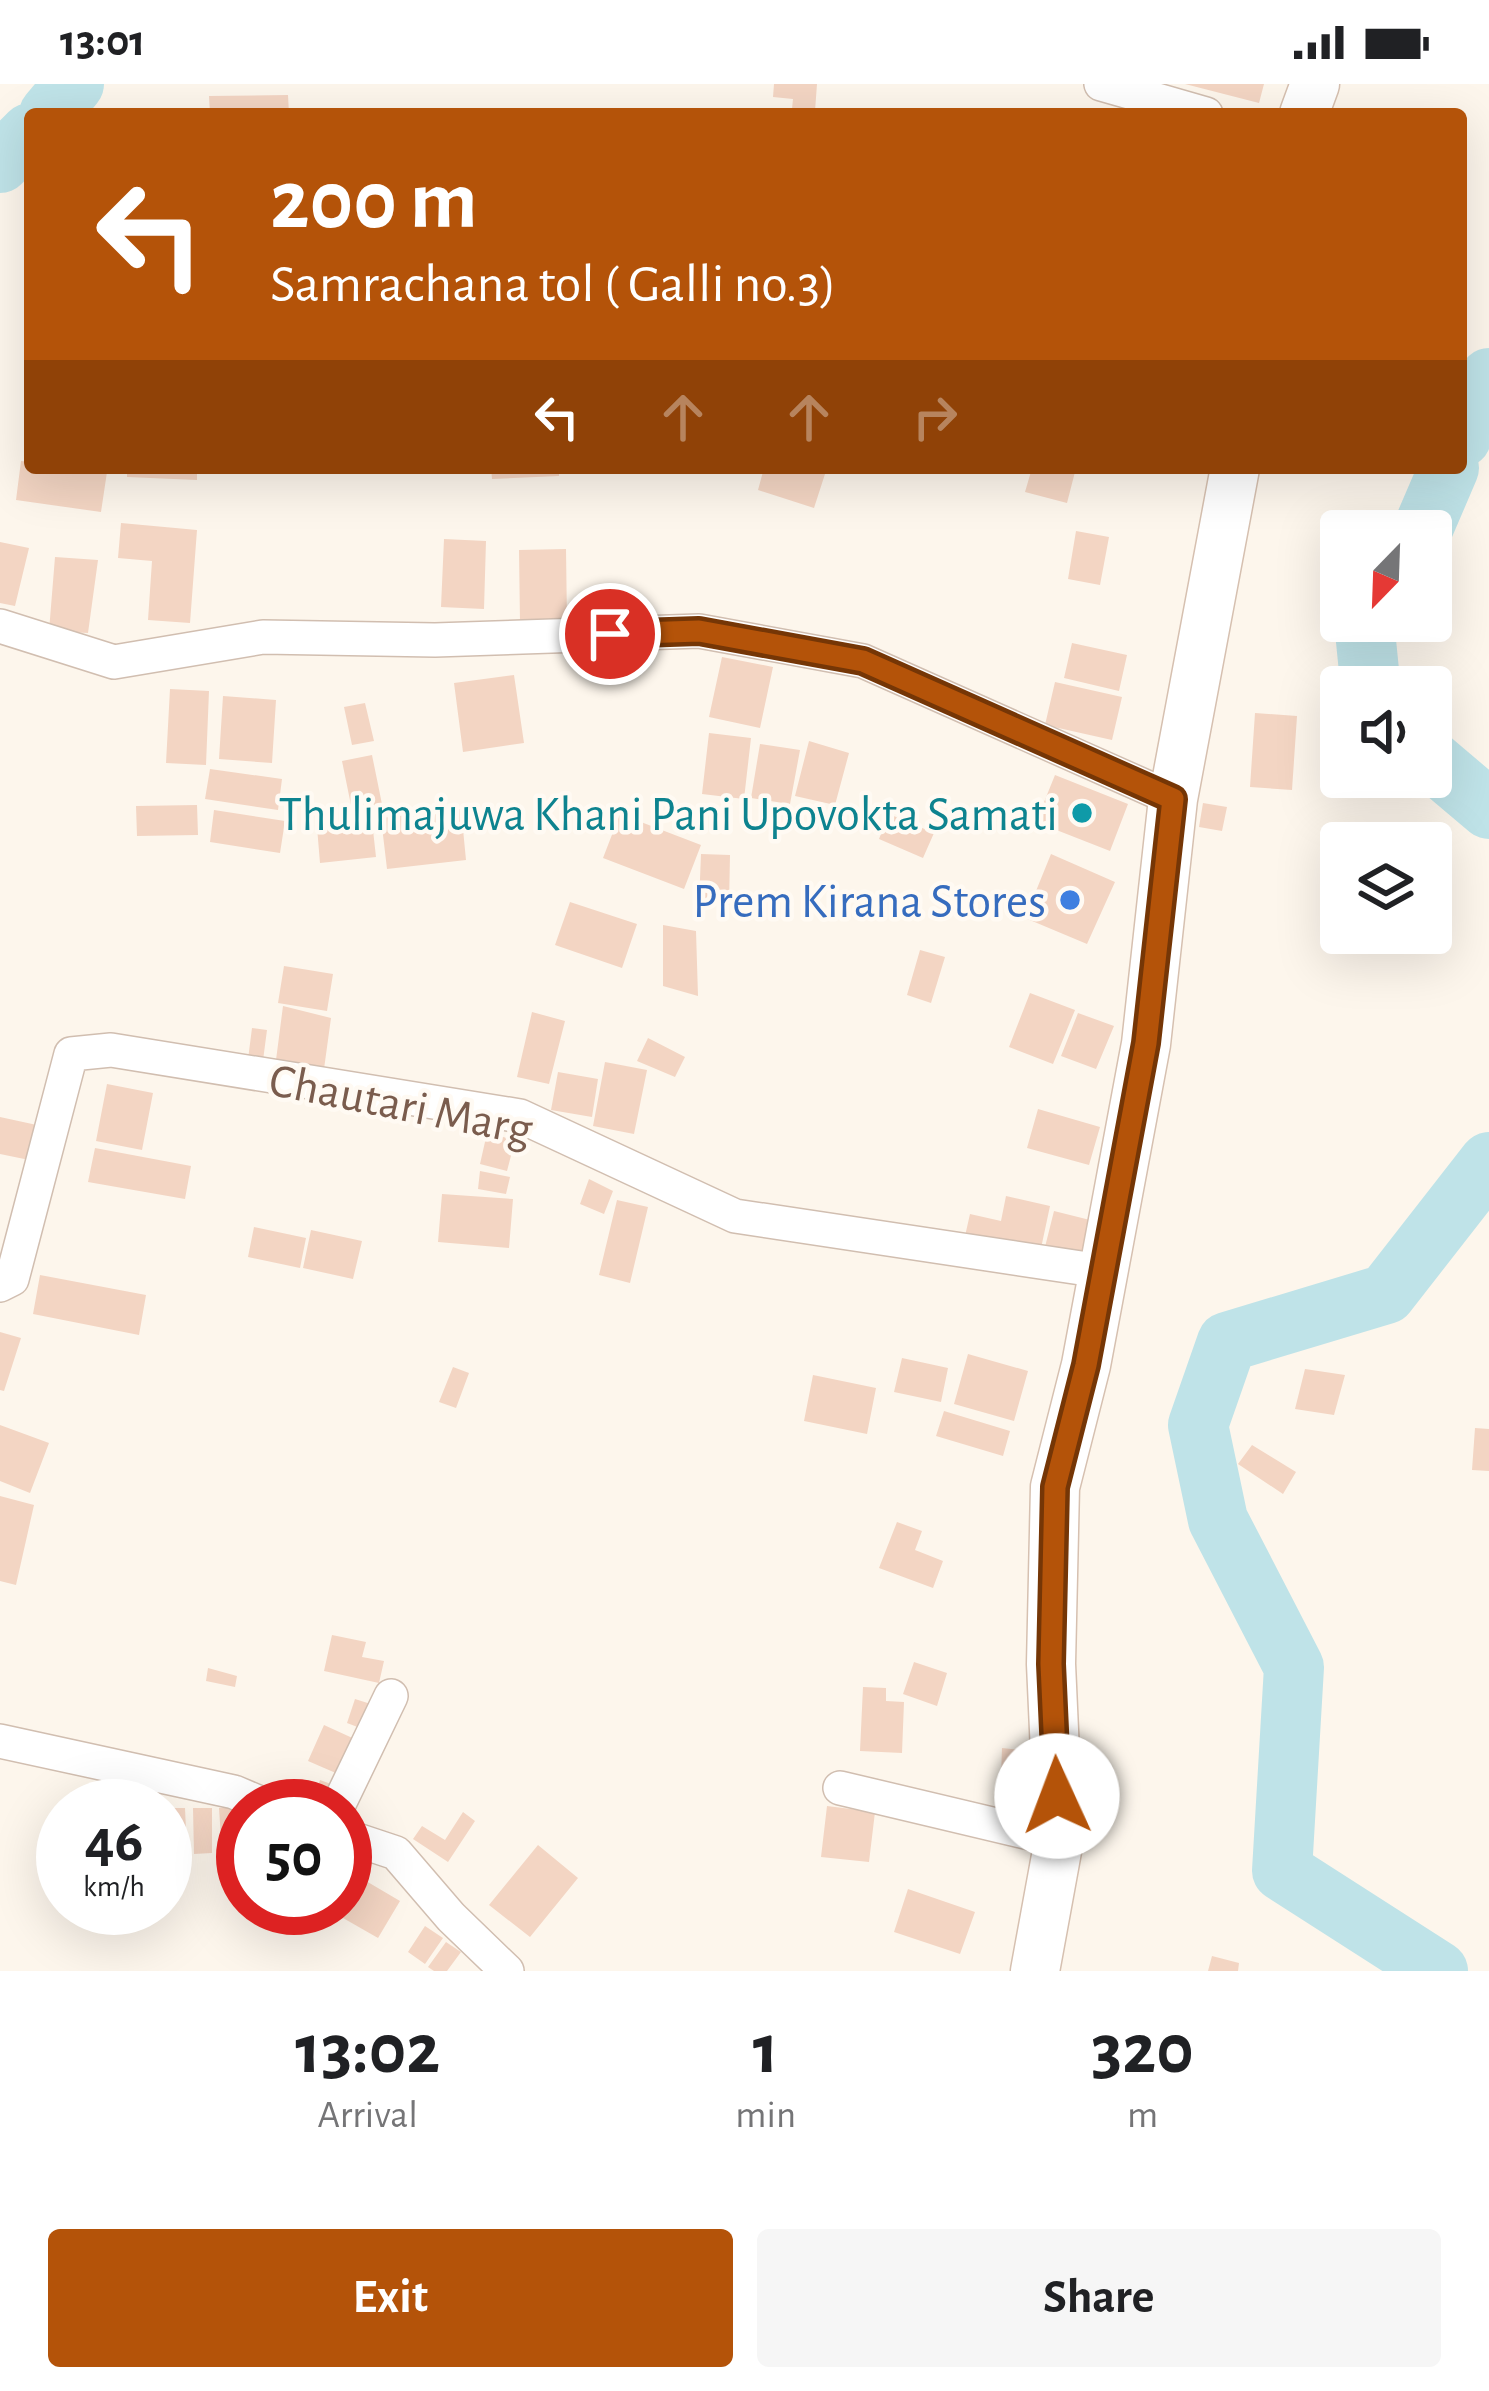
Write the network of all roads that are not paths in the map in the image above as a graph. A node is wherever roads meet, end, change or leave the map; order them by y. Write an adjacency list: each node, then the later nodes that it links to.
1 (1100, 84): 2 (street)
2 (1185, 108)
3 (1234, 474): 5 (main road)
4 (0, 626): 5 (street)
5 (1173, 799): 6 (main road)
6 (1101, 1271): 7 (street, Chautari Marg); 13 (main road)
7 (0, 1285)
8 (391, 1696): 10 (street)
9 (0, 1741): 11 (street)
10 (351, 1779)
11 (216, 1788)
12 (840, 1788): 13 (street)
13 (1059, 1840): 16 (main road)
14 (372, 1845): 15 (street)
15 (507, 1971)
16 (1035, 1971)

